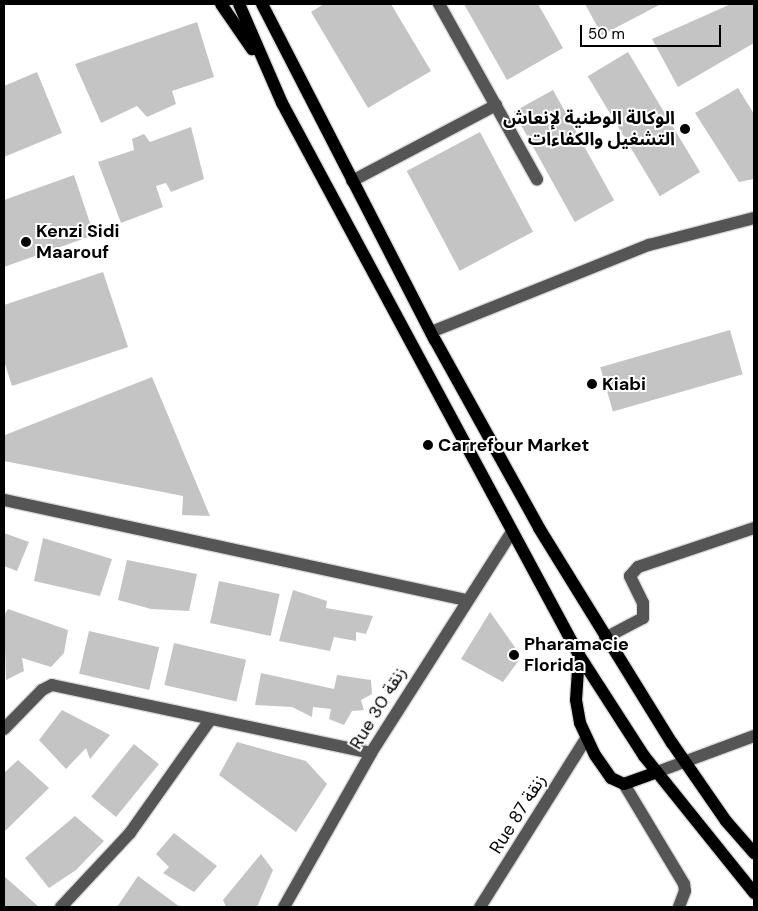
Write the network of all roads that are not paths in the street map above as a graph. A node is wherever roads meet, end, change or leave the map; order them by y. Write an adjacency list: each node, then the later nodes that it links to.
1 (221, 4): 5 (main road)
2 (239, 4): 5 (main road)
3 (262, 4): 8 (main road)
4 (439, 4): 6 (street)
5 (259, 58): 13 (main road)
6 (496, 106): 7 (street); 8 (street)
7 (537, 179)
8 (352, 181): 10 (main road)
9 (754, 218): 10 (street)
10 (431, 332): 15 (main road)
11 (4, 500): 14 (street)
12 (754, 528): 15 (street)
13 (511, 533): 14 (street, Rue 30 زنقة); 16 (main road)
14 (466, 600): 21 (street, Rue 30 زنقة)
15 (605, 638): 22 (main road)
16 (578, 655): 20 (main road); 23 (main road)
17 (210, 720): 18 (street); 21 (street); 28 (street)
18 (4, 728)
19 (754, 736): 22 (street)
20 (586, 739): 24 (main road); 30 (street, Rue 87 زنقة)
21 (371, 753): 29 (street, Rue 30 زنقة)
22 (686, 761): 23 (street); 25 (main road)
23 (657, 772): 24 (main road); 26 (main road)
24 (624, 784): 27 (street)
25 (754, 853)
26 (754, 894)
27 (679, 906)
28 (61, 907)
29 (284, 907)
30 (480, 907)

